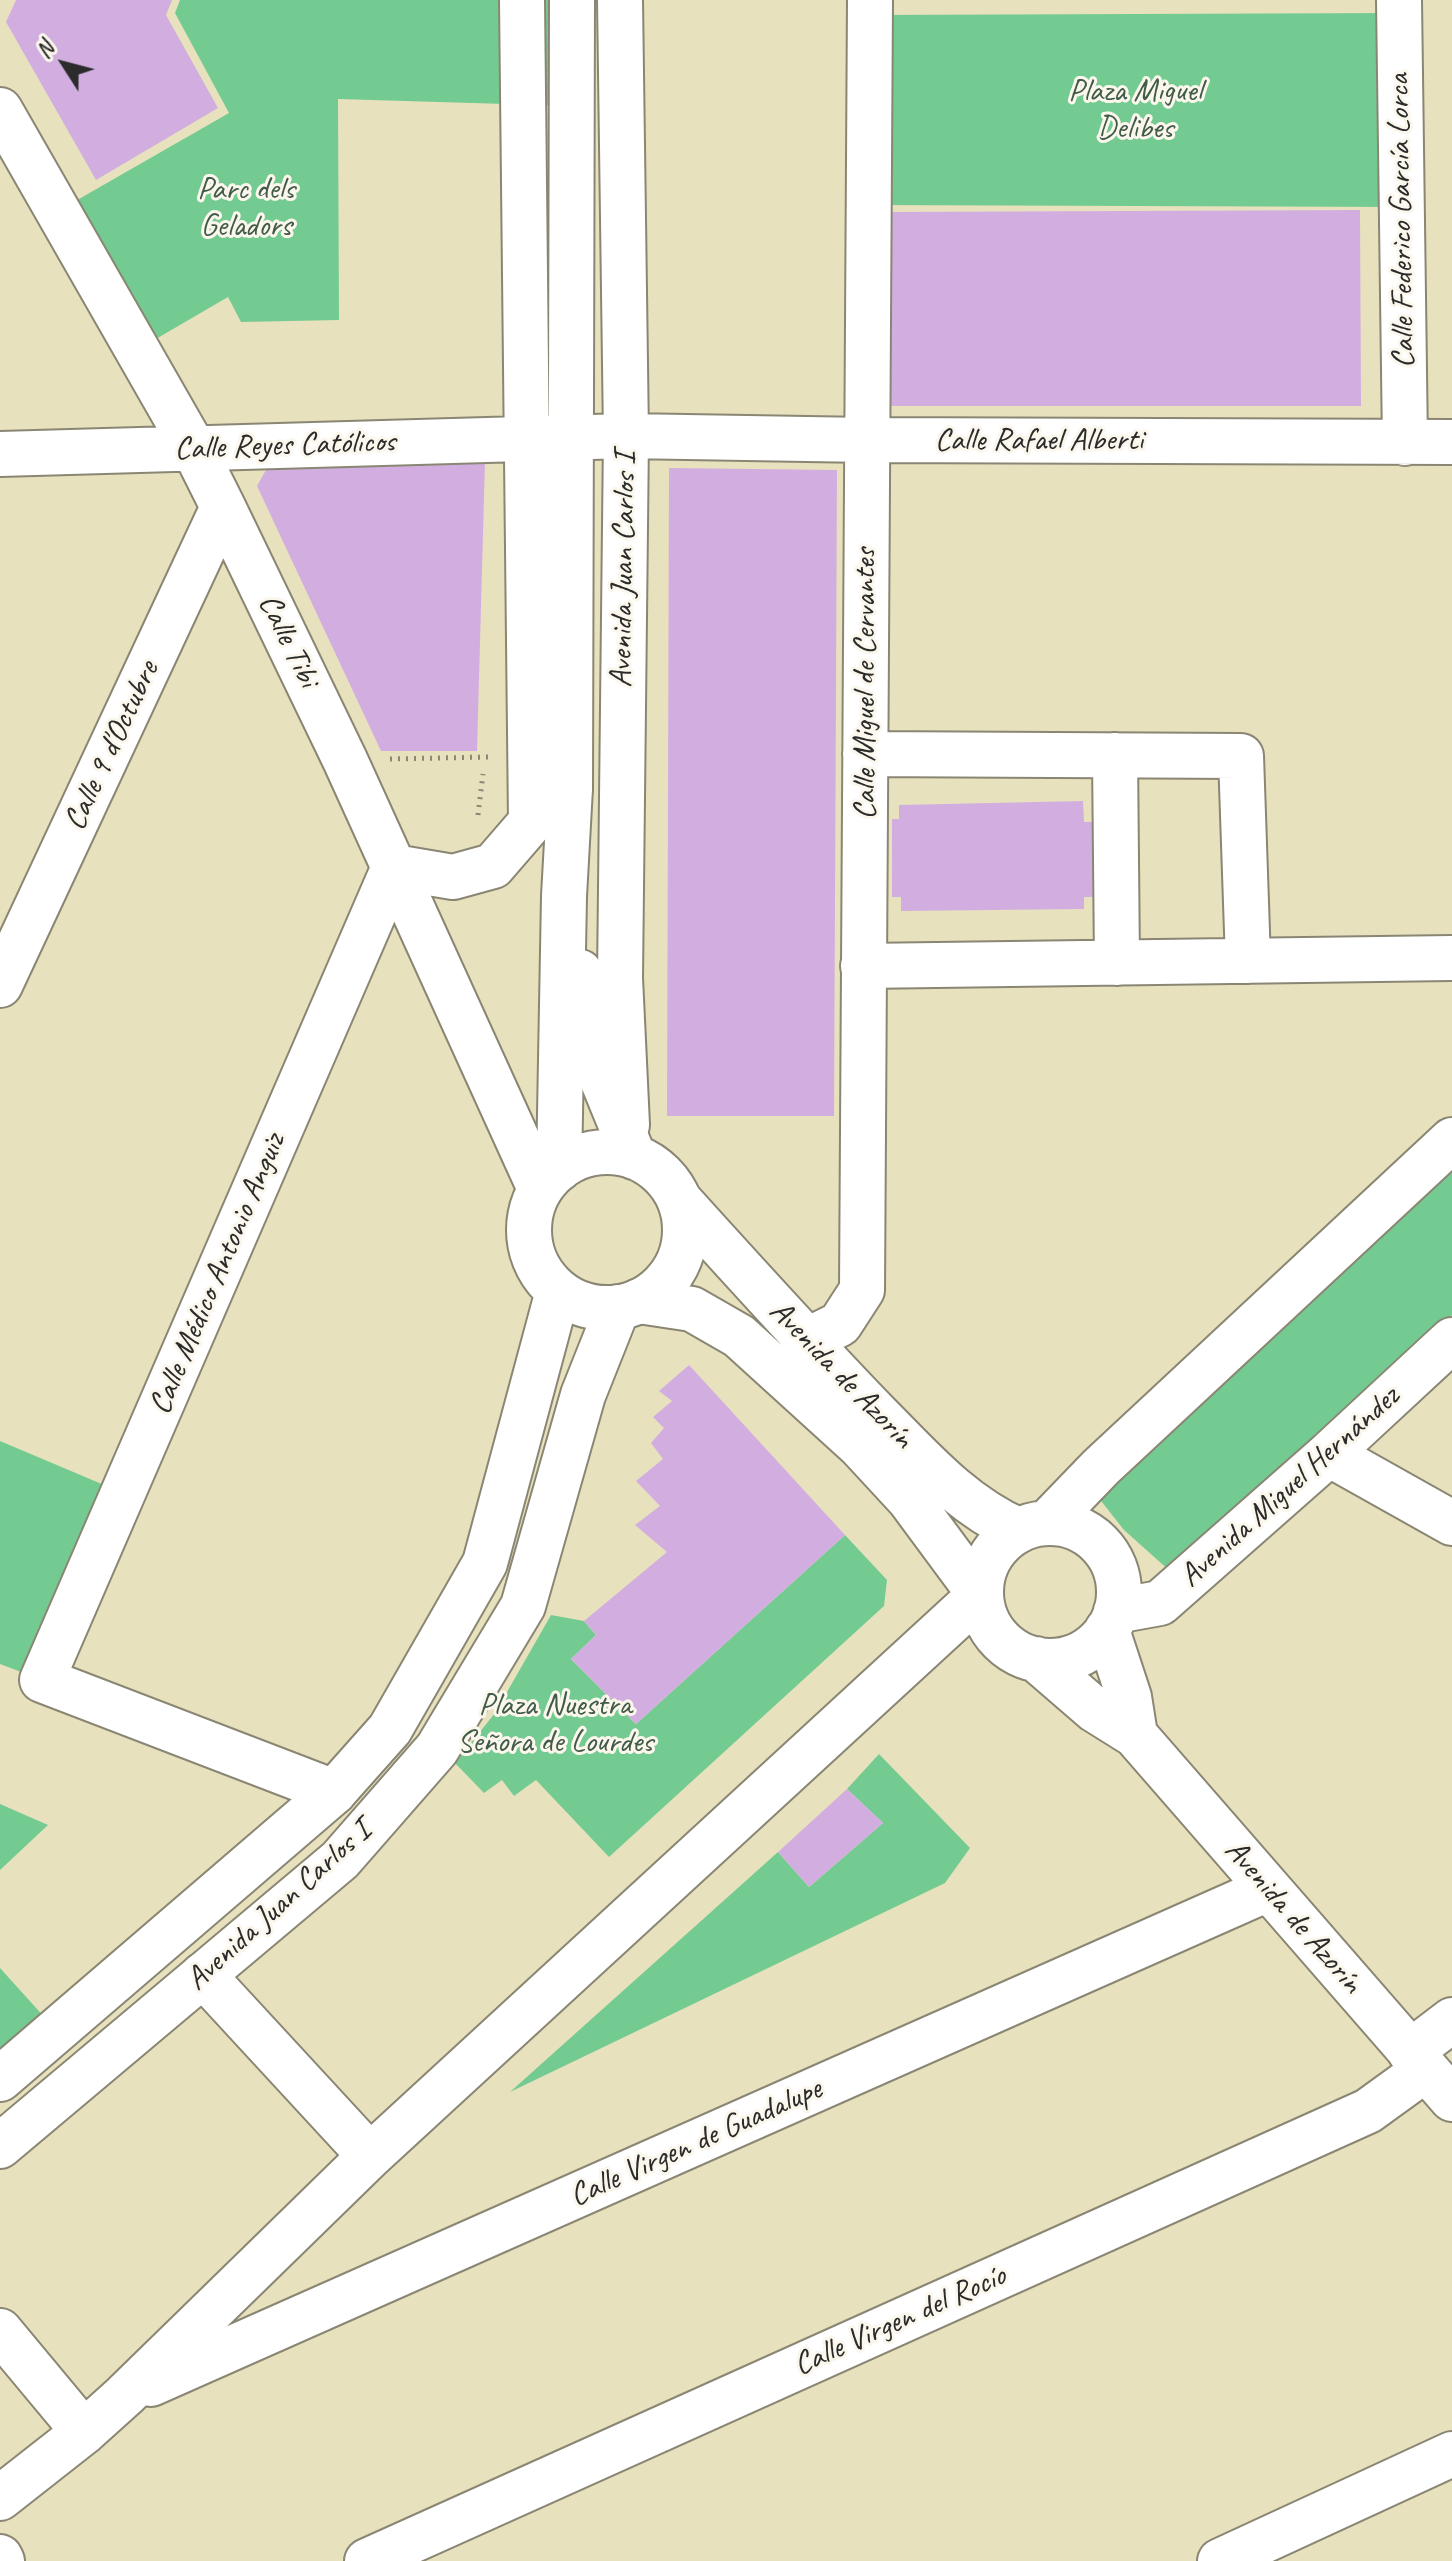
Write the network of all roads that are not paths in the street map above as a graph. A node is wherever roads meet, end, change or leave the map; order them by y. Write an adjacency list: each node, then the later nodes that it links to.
1 (522, 0): 9 (street)
2 (572, 0): 8 (street, Avenida Juan Carlos I)
3 (620, 0): 7 (street, Avenida Juan Carlos I)
4 (870, 0): 10 (street, Calle Miguel de Cervantes)
5 (1399, 0): 12 (street, Calle Federico García Lorca)
6 (0, 110): 13 (street, Calle Tibi)
7 (626, 436): 8 (street, Calle Rafael Alberti); 10 (street, Calle Rafael Alberti); 28 (street, Avenida Juan Carlos I)
8 (570, 438): 9 (street, Calle Reyes Católicos); 18 (street, Avenida Juan Carlos I)
9 (525, 439): 13 (street, Calle Reyes Católicos); 19 (street)
10 (867, 440): 12 (street, Calle Rafael Alberti); 16 (street, Calle Miguel de Cervantes)
11 (1452, 442): 12 (street, Calle Rafael Alberti)
12 (1405, 443)
13 (194, 449): 14 (street, Calle Reyes Católicos); 15 (street, Calle Tibi)
14 (0, 454)
15 (223, 507): 20 (street, Calle Tibi); 26 (street, Calle 9 d'Octubre)
16 (865, 754): 17 (street); 25 (street, Calle Miguel de Cervantes)
17 (1115, 755): 23 (street); 24 (street)
18 (570, 788): 19 (street); 21 (street, Avenida Juan Carlos I)
19 (531, 822): 20 (street)
20 (394, 867): 29 (street, Calle Tibi); 42 (street, Calle Médico Antonio Anguiz)
21 (564, 896): 28 (street, Avenida Juan Carlos I); 29 (street, Avenida Juan Carlos I)
22 (1452, 958): 23 (street)
23 (1248, 961): 24 (street)
24 (1117, 963): 25 (street)
25 (863, 966): 34 (street, Calle Miguel de Cervantes)
26 (0, 985)
27 (1452, 1140): 37 (street)
28 (631, 1148): 29 (street); 30 (street)
29 (550, 1179): 31 (street)
30 (680, 1201): 32 (street); 34 (street, Avenida de Azorín)
31 (558, 1291): 32 (street); 42 (street, Avenida Juan Carlos I)
32 (629, 1304): 38 (street, Avenida de Azorín); 44 (street, Avenida Juan Carlos I)
33 (1452, 1340): 35 (street, Avenida Miguel Hernández)
34 (806, 1341): 37 (street, Avenida de Azorín)
35 (1329, 1454): 36 (street); 39 (street, Avenida Miguel Hernández)
36 (1452, 1523)
37 (1032, 1526): 38 (street); 39 (street)
38 (980, 1595): 40 (street); 49 (street)
39 (1112, 1620): 40 (street); 41 (street)
40 (1036, 1659): 41 (street, Avenida de Azorín)
41 (1135, 1735): 43 (street, Avenida de Azorín)
42 (334, 1792): 47 (street, Avenida Juan Carlos I)
43 (1268, 1889): 46 (street, Avenida de Azorín); 51 (street, Calle Virgen de Guadalupe)
44 (203, 1975): 48 (street, Avenida Juan Carlos I); 49 (street)
45 (1452, 2020): 46 (street, Calle Virgen del Rocío)
46 (1429, 2073): 55 (street, Calle Virgen del Rocío)
47 (0, 2079)
48 (0, 2146)
49 (370, 2156): 51 (street)
50 (0, 2331): 52 (street)
51 (124, 2396): 52 (street)
52 (84, 2432): 54 (street)
53 (1452, 2454): 56 (street)
54 (0, 2498)
55 (367, 2561)
56 (1220, 2561)

